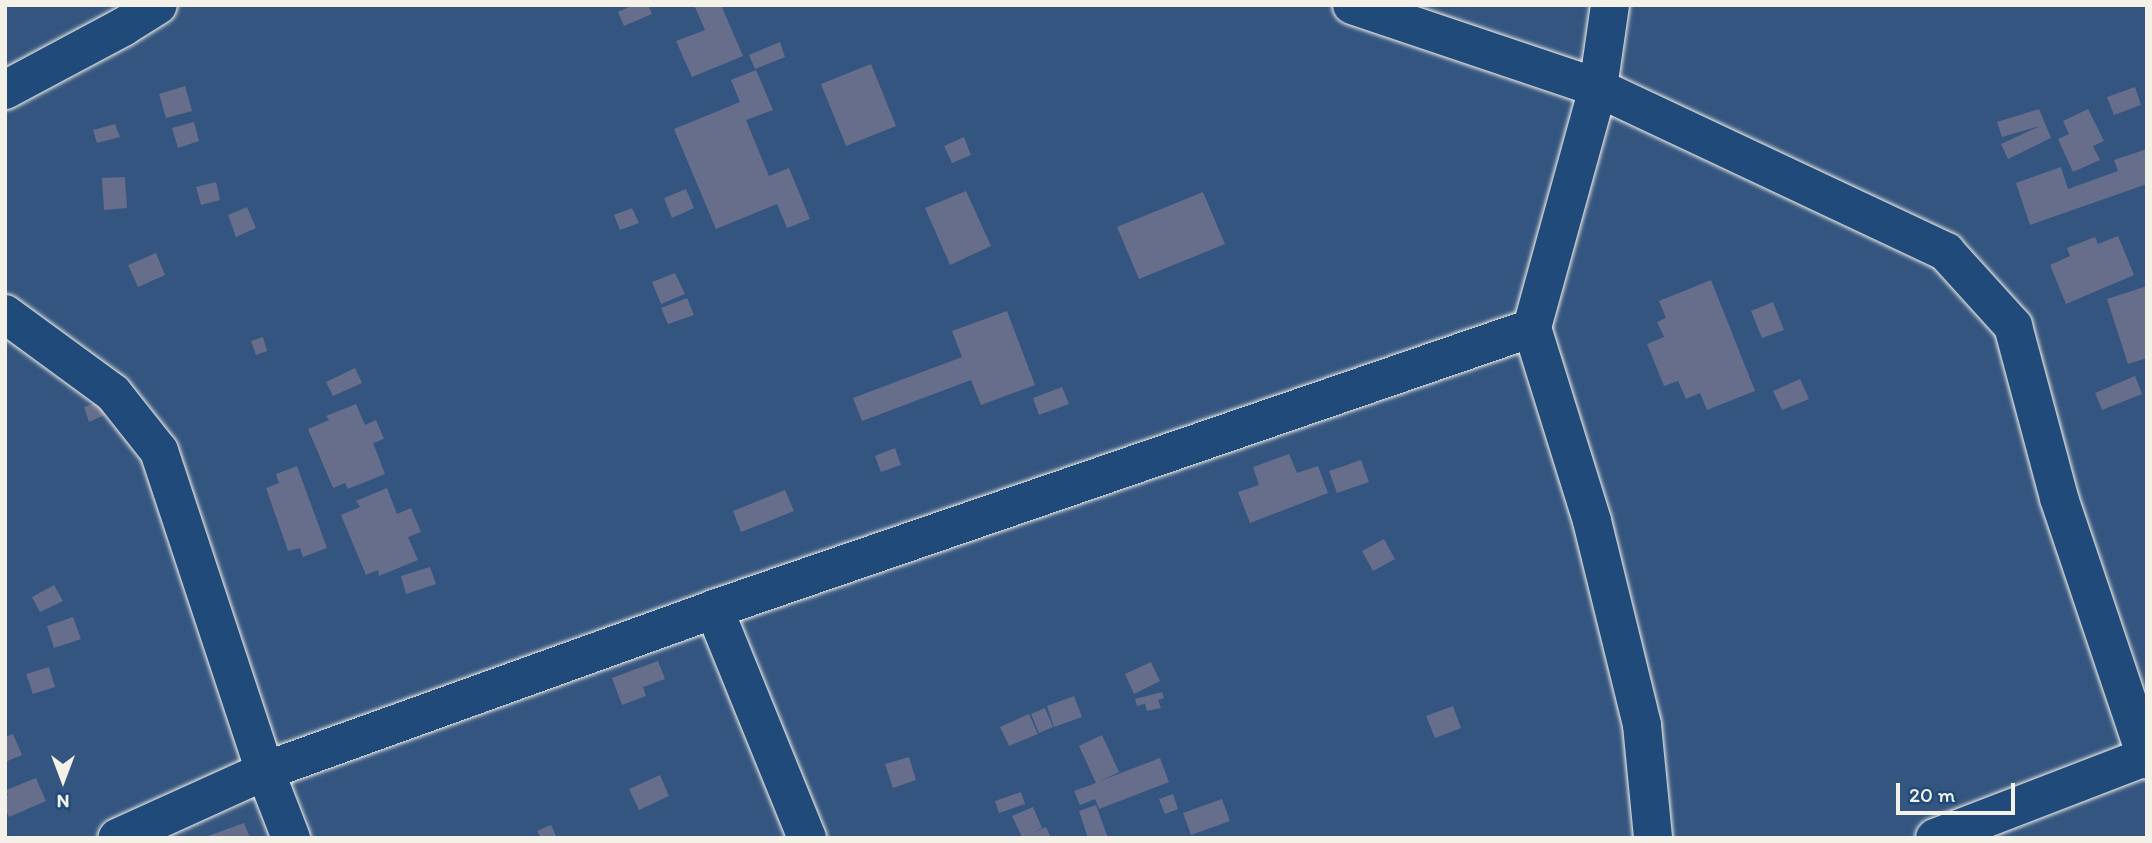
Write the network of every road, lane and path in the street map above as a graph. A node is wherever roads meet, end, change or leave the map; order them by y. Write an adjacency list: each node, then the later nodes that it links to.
1 (158, 5): 5 (street)
2 (1352, 5): 4 (street)
3 (1610, 5): 4 (street)
4 (1598, 88): 7 (street); 9 (street)
5 (5, 90)
6 (5, 314): 10 (street)
7 (1532, 328): 8 (street); 14 (street)
8 (713, 608): 10 (street); 13 (street)
9 (2146, 758): 15 (street)
10 (265, 771): 11 (street); 12 (street)
11 (117, 838)
12 (290, 838)
13 (807, 838)
14 (1653, 838)
15 (1935, 838)

